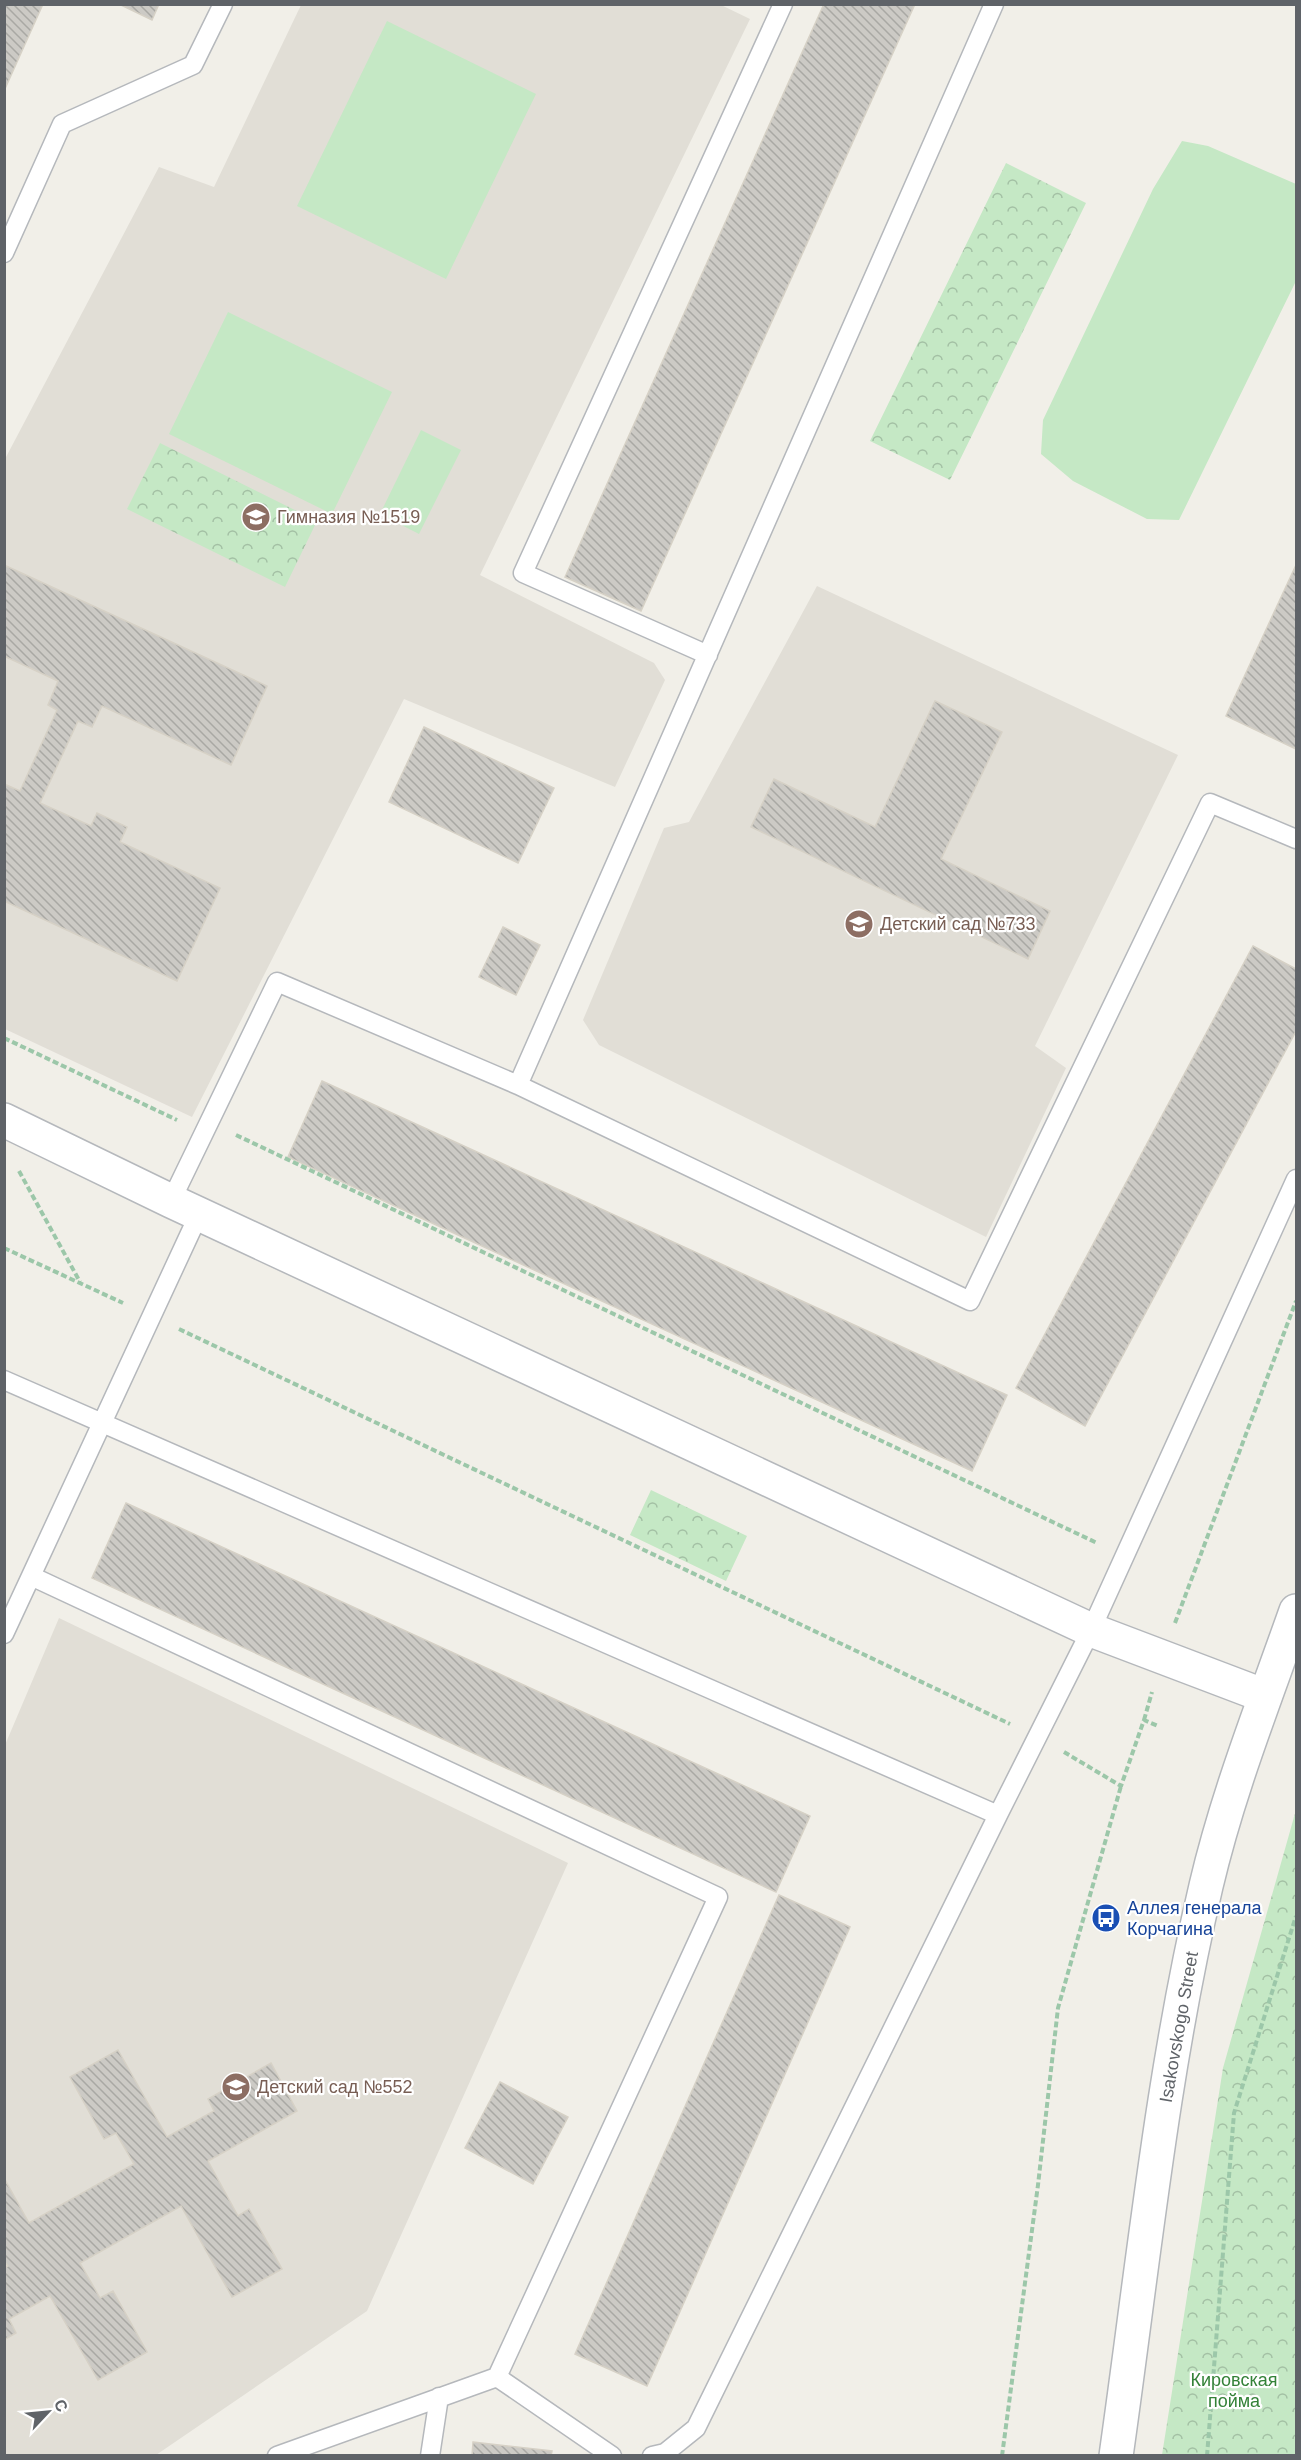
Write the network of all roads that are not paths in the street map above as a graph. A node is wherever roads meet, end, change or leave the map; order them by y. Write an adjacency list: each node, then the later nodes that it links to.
1 (223, 4): 4 (lane)
2 (783, 4): 5 (lane)
3 (994, 4): 5 (lane)
4 (4, 252)
5 (708, 655): 7 (lane)
6 (1296, 839): 7 (lane)
7 (518, 1085): 10 (lane)
8 (4, 1120): 10 (street)
9 (1296, 1179): 15 (lane)
10 (185, 1208): 12 (lane); 15 (street)
11 (4, 1380): 12 (lane)
12 (103, 1422): 13 (lane); 18 (lane)
13 (31, 1576): 16 (lane); 19 (lane)
14 (1296, 1611): 17 (street, Isakovskogo Street)
15 (1090, 1630): 17 (street); 18 (lane)
16 (4, 1634)
17 (1265, 1696): 25 (street, Isakovskogo Street)
18 (998, 1815): 24 (lane)
19 (496, 2377): 20 (lane); 23 (lane)
20 (439, 2397): 21 (lane); 22 (lane)
21 (278, 2456)
22 (430, 2456)
23 (612, 2456)
24 (652, 2456)
25 (1116, 2456)

